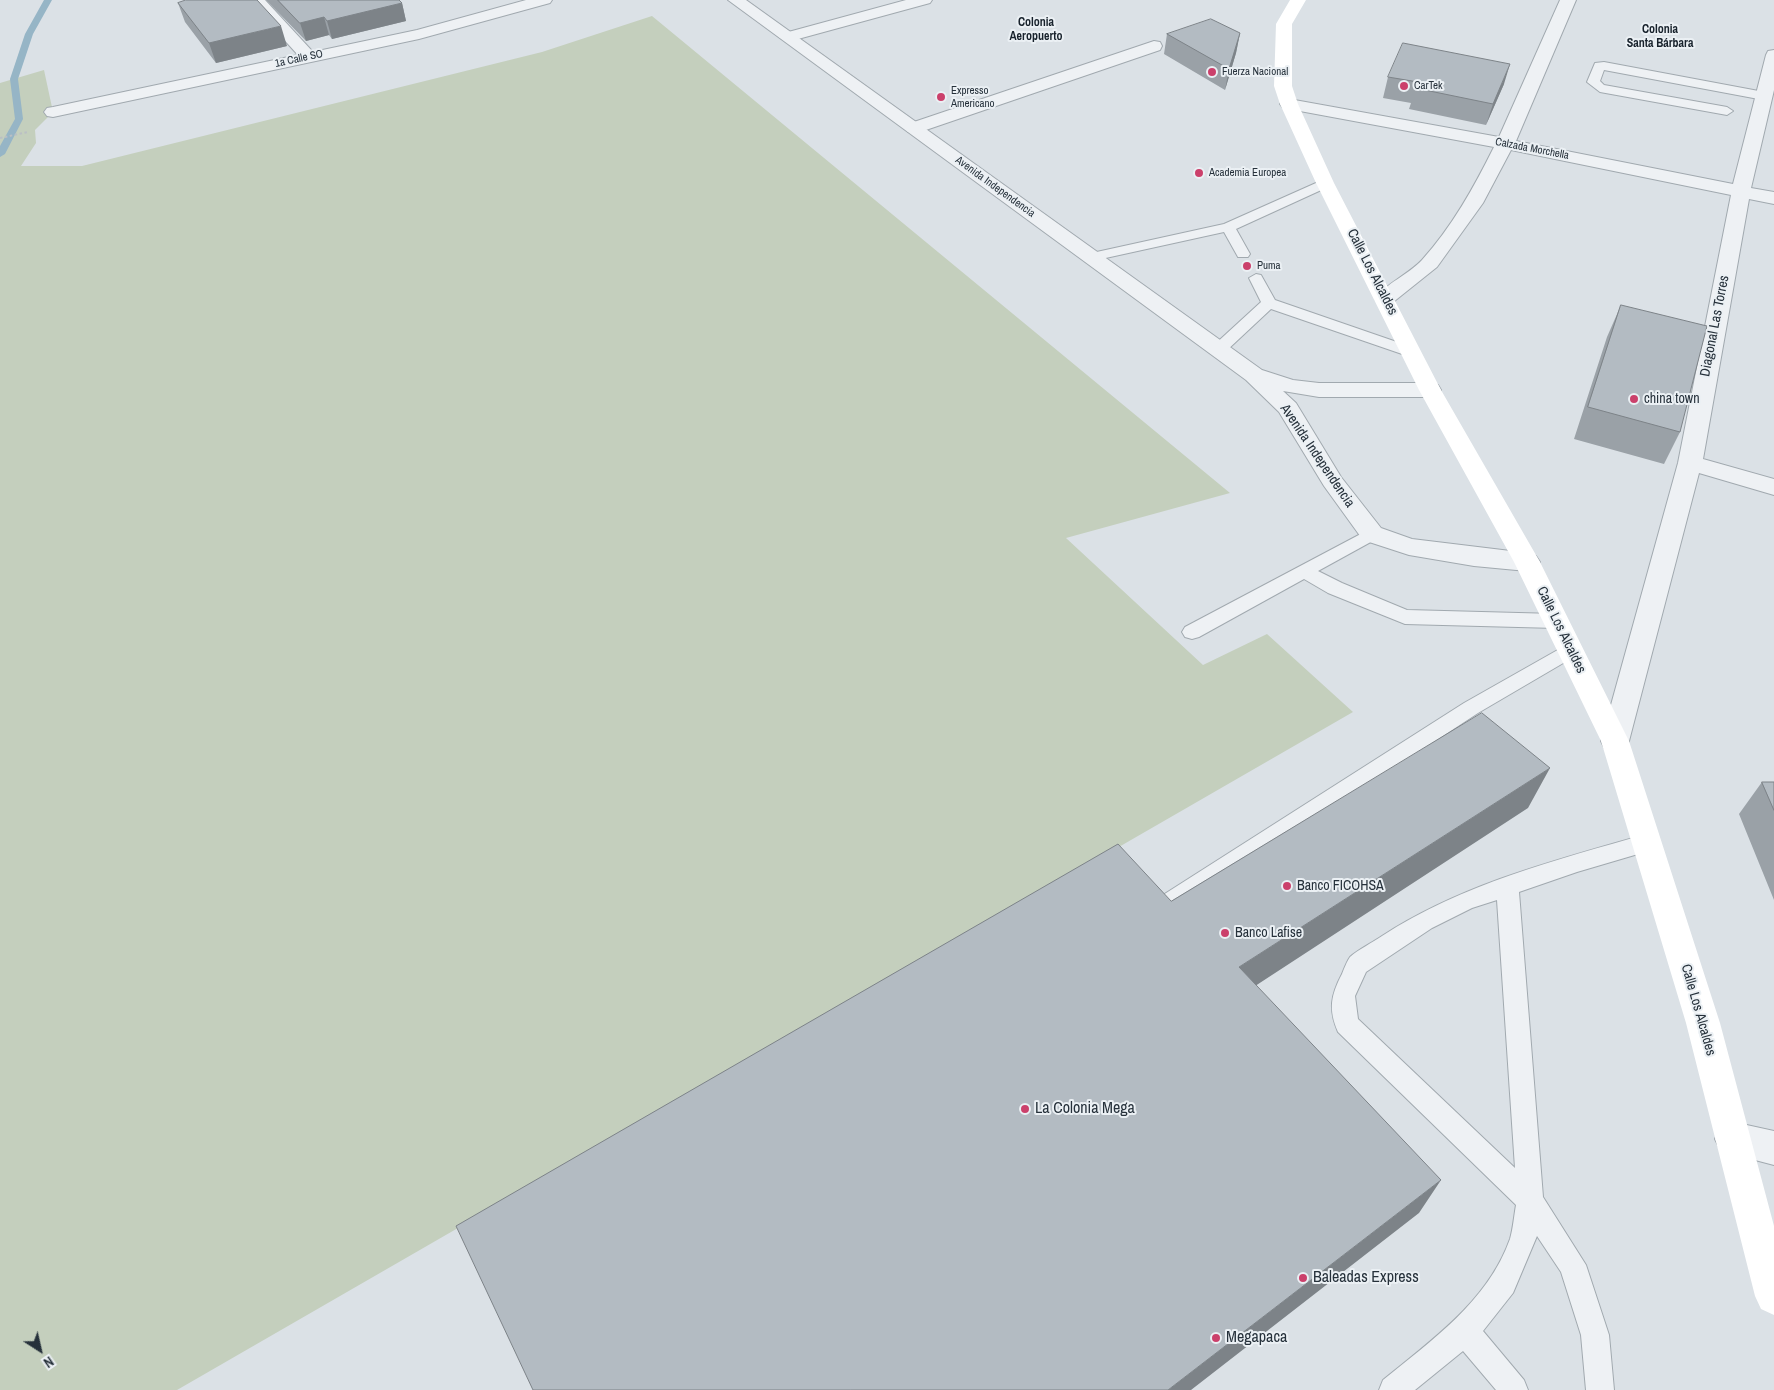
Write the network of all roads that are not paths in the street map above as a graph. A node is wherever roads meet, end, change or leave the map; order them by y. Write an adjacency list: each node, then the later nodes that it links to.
1 (256, 0): 11 (street)
2 (544, 0): 7 (street, 1a Calle SO)
3 (736, 0): 8 (street, Avenida Independencia)
4 (924, 0): 8 (street)
5 (1298, 0): 13 (main road, Calle Los Alcaldes)
6 (1568, 0): 17 (street)
7 (512, 4): 11 (street, 1a Calle SO)
8 (787, 37): 16 (street, Avenida Independencia)
9 (1154, 46): 16 (street)
10 (1774, 55): 12 (street, Diagonal Las Torres)
11 (309, 57): 15 (street, 1a Calle SO)
12 (1764, 96): 14 (lane); 19 (street, Diagonal Las Torres)
13 (1289, 104): 17 (street, Calzada Morchella); 18 (main road, Calle Los Alcaldes)
14 (1727, 111)
15 (53, 112)
16 (914, 128): 23 (street, Avenida Independencia)
17 (1506, 144): 19 (street, Calzada Morchella); 25 (street)
18 (1325, 183): 21 (lane); 25 (main road, Calle Los Alcaldes)
19 (1741, 190): 20 (street, Calzada Morchella); 31 (street, Diagonal Las Torres)
20 (1774, 198)
21 (1228, 227): 22 (lane); 23 (lane)
22 (1243, 254)
23 (1092, 257): 27 (street, Avenida Independencia)
24 (1256, 278): 26 (lane)
25 (1385, 299): 28 (main road, Calle Los Alcaldes)
26 (1269, 303): 27 (lane); 28 (lane)
27 (1219, 349): 29 (street, Avenida Independencia)
28 (1411, 352): 30 (main road, Calle Los Alcaldes)
29 (1254, 375): 30 (street, Avenida Independencia); 33 (street, Avenida Independencia)
30 (1430, 390): 34 (main road, Calle Los Alcaldes)
31 (1690, 463): 32 (street); 39 (street, Diagonal Las Torres)
32 (1774, 487)
33 (1372, 534): 34 (street); 35 (lane)
34 (1527, 562): 36 (main road, Calle Los Alcaldes)
35 (1304, 571): 36 (lane); 37 (lane)
36 (1556, 621): 38 (main road, Calle Los Alcaldes)
37 (1192, 632)
38 (1570, 650): 39 (main road, Calle Los Alcaldes); 42 (lane)
39 (1615, 742): 40 (main road, Calle Los Alcaldes)
40 (1647, 843): 41 (lane); 43 (main road, Calle Los Alcaldes)
41 (1507, 887): 45 (lane); 45 (lane)
42 (1171, 902)
43 (1733, 1139): 44 (street); 46 (main road, Calle Los Alcaldes)
44 (1774, 1148)
45 (1530, 1201): 47 (lane); 50 (lane)
46 (1774, 1296)
47 (1465, 1331): 48 (lane); 49 (lane)
48 (1393, 1390)
49 (1514, 1390)
50 (1600, 1390)

